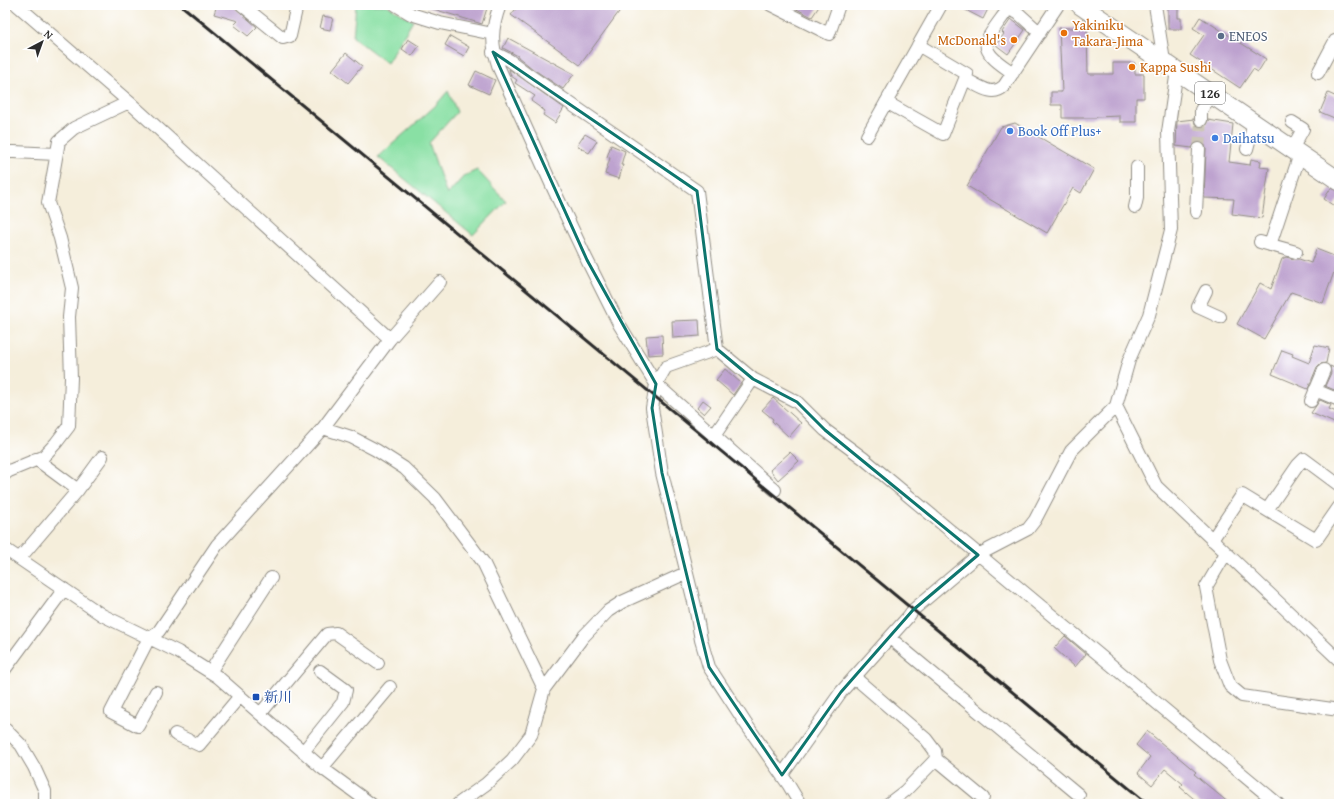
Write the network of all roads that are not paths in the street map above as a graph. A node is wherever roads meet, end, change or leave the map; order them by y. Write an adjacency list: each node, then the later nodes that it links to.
1 (17, 5): 22 (street)
2 (242, 5): 3 (street)
3 (297, 5)
4 (396, 5): 13 (street)
5 (500, 5): 13 (street)
6 (771, 5): 7 (street)
7 (839, 5)
8 (941, 5): 15 (street)
9 (1058, 5): 12 (street)
10 (1080, 5): 17 (highway, 126)
11 (1155, 5): 17 (street)
12 (1040, 32): 18 (street); 18 (street)
13 (493, 34): 16 (street)
14 (1335, 41): 19 (street)
15 (918, 45): 20 (street); 23 (street)
16 (493, 52): 42 (street); 45 (street)
17 (1170, 66): 21 (highway, 126); 49 (street)
18 (1013, 73): 20 (street)
19 (1318, 73)
20 (965, 79): 23 (street)
21 (1212, 94): 24 (street); 26 (highway, 126)
22 (129, 102): 32 (street); 41 (street)
23 (886, 102): 27 (street)
24 (1201, 120)
25 (1292, 122): 31 (street)
26 (1254, 123): 29 (street); 31 (highway, 126)
27 (867, 136)
28 (1199, 149): 36 (street)
29 (1247, 149)
30 (5, 152): 32 (street)
31 (1296, 152): 34 (highway, 126); 37 (street)
32 (56, 154): 53 (street)
33 (1137, 167): 35 (street)
34 (1339, 181)
35 (1135, 207)
36 (1196, 212)
37 (1296, 252)
38 (440, 282): 41 (street)
39 (1206, 291): 40 (street)
40 (1220, 317)
41 (390, 339): 50 (street)
42 (717, 349): 44 (street); 45 (street)
43 (1324, 370): 46 (street)
44 (753, 379): 51 (street); 63 (street)
45 (656, 384): 51 (street); 65 (street)
46 (1315, 390): 47 (street); 48 (street)
47 (1339, 400)
48 (1311, 401)
49 (1116, 406): 60 (street); 63 (street)
50 (323, 428): 68 (street); 77 (street)
51 (714, 436): 57 (street)
52 (102, 457): 56 (street)
53 (36, 459): 54 (street); 56 (street)
54 (5, 474)
55 (1339, 485): 59 (street)
56 (78, 490): 64 (street)
57 (775, 490)
58 (1339, 507): 59 (street)
59 (1267, 510): 60 (street)
60 (1212, 540): 62 (street)
61 (5, 548): 64 (street)
62 (1226, 553): 70 (street); 80 (street)
63 (978, 555): 69 (street); 95 (street)
64 (20, 558): 67 (street)
65 (686, 573): 77 (street); 87 (street)
66 (270, 578): 74 (street)
67 (64, 589): 68 (street); 72 (street)
68 (149, 638): 74 (street); 78 (street)
69 (890, 638): 75 (street); 88 (street)
70 (1339, 660)
71 (378, 663): 81 (street)
72 (5, 669)
73 (320, 671): 84 (street)
74 (210, 672): 79 (street)
75 (854, 677): 85 (street); 87 (street)
76 (390, 687): 86 (street)
77 (544, 689): 92 (street)
78 (156, 692)
79 (240, 696): 81 (street); 83 (street)
80 (1339, 710)
81 (260, 714): 84 (street)
82 (5, 729): 90 (street)
83 (175, 734)
84 (303, 752): 86 (street)
85 (936, 759): 89 (street); 94 (street)
86 (322, 768): 91 (street)
87 (782, 775): 93 (street)
88 (1079, 795)
89 (983, 798)
90 (45, 804)
91 (371, 804)
92 (458, 804)
93 (800, 804)
94 (888, 804)
95 (1278, 804)

